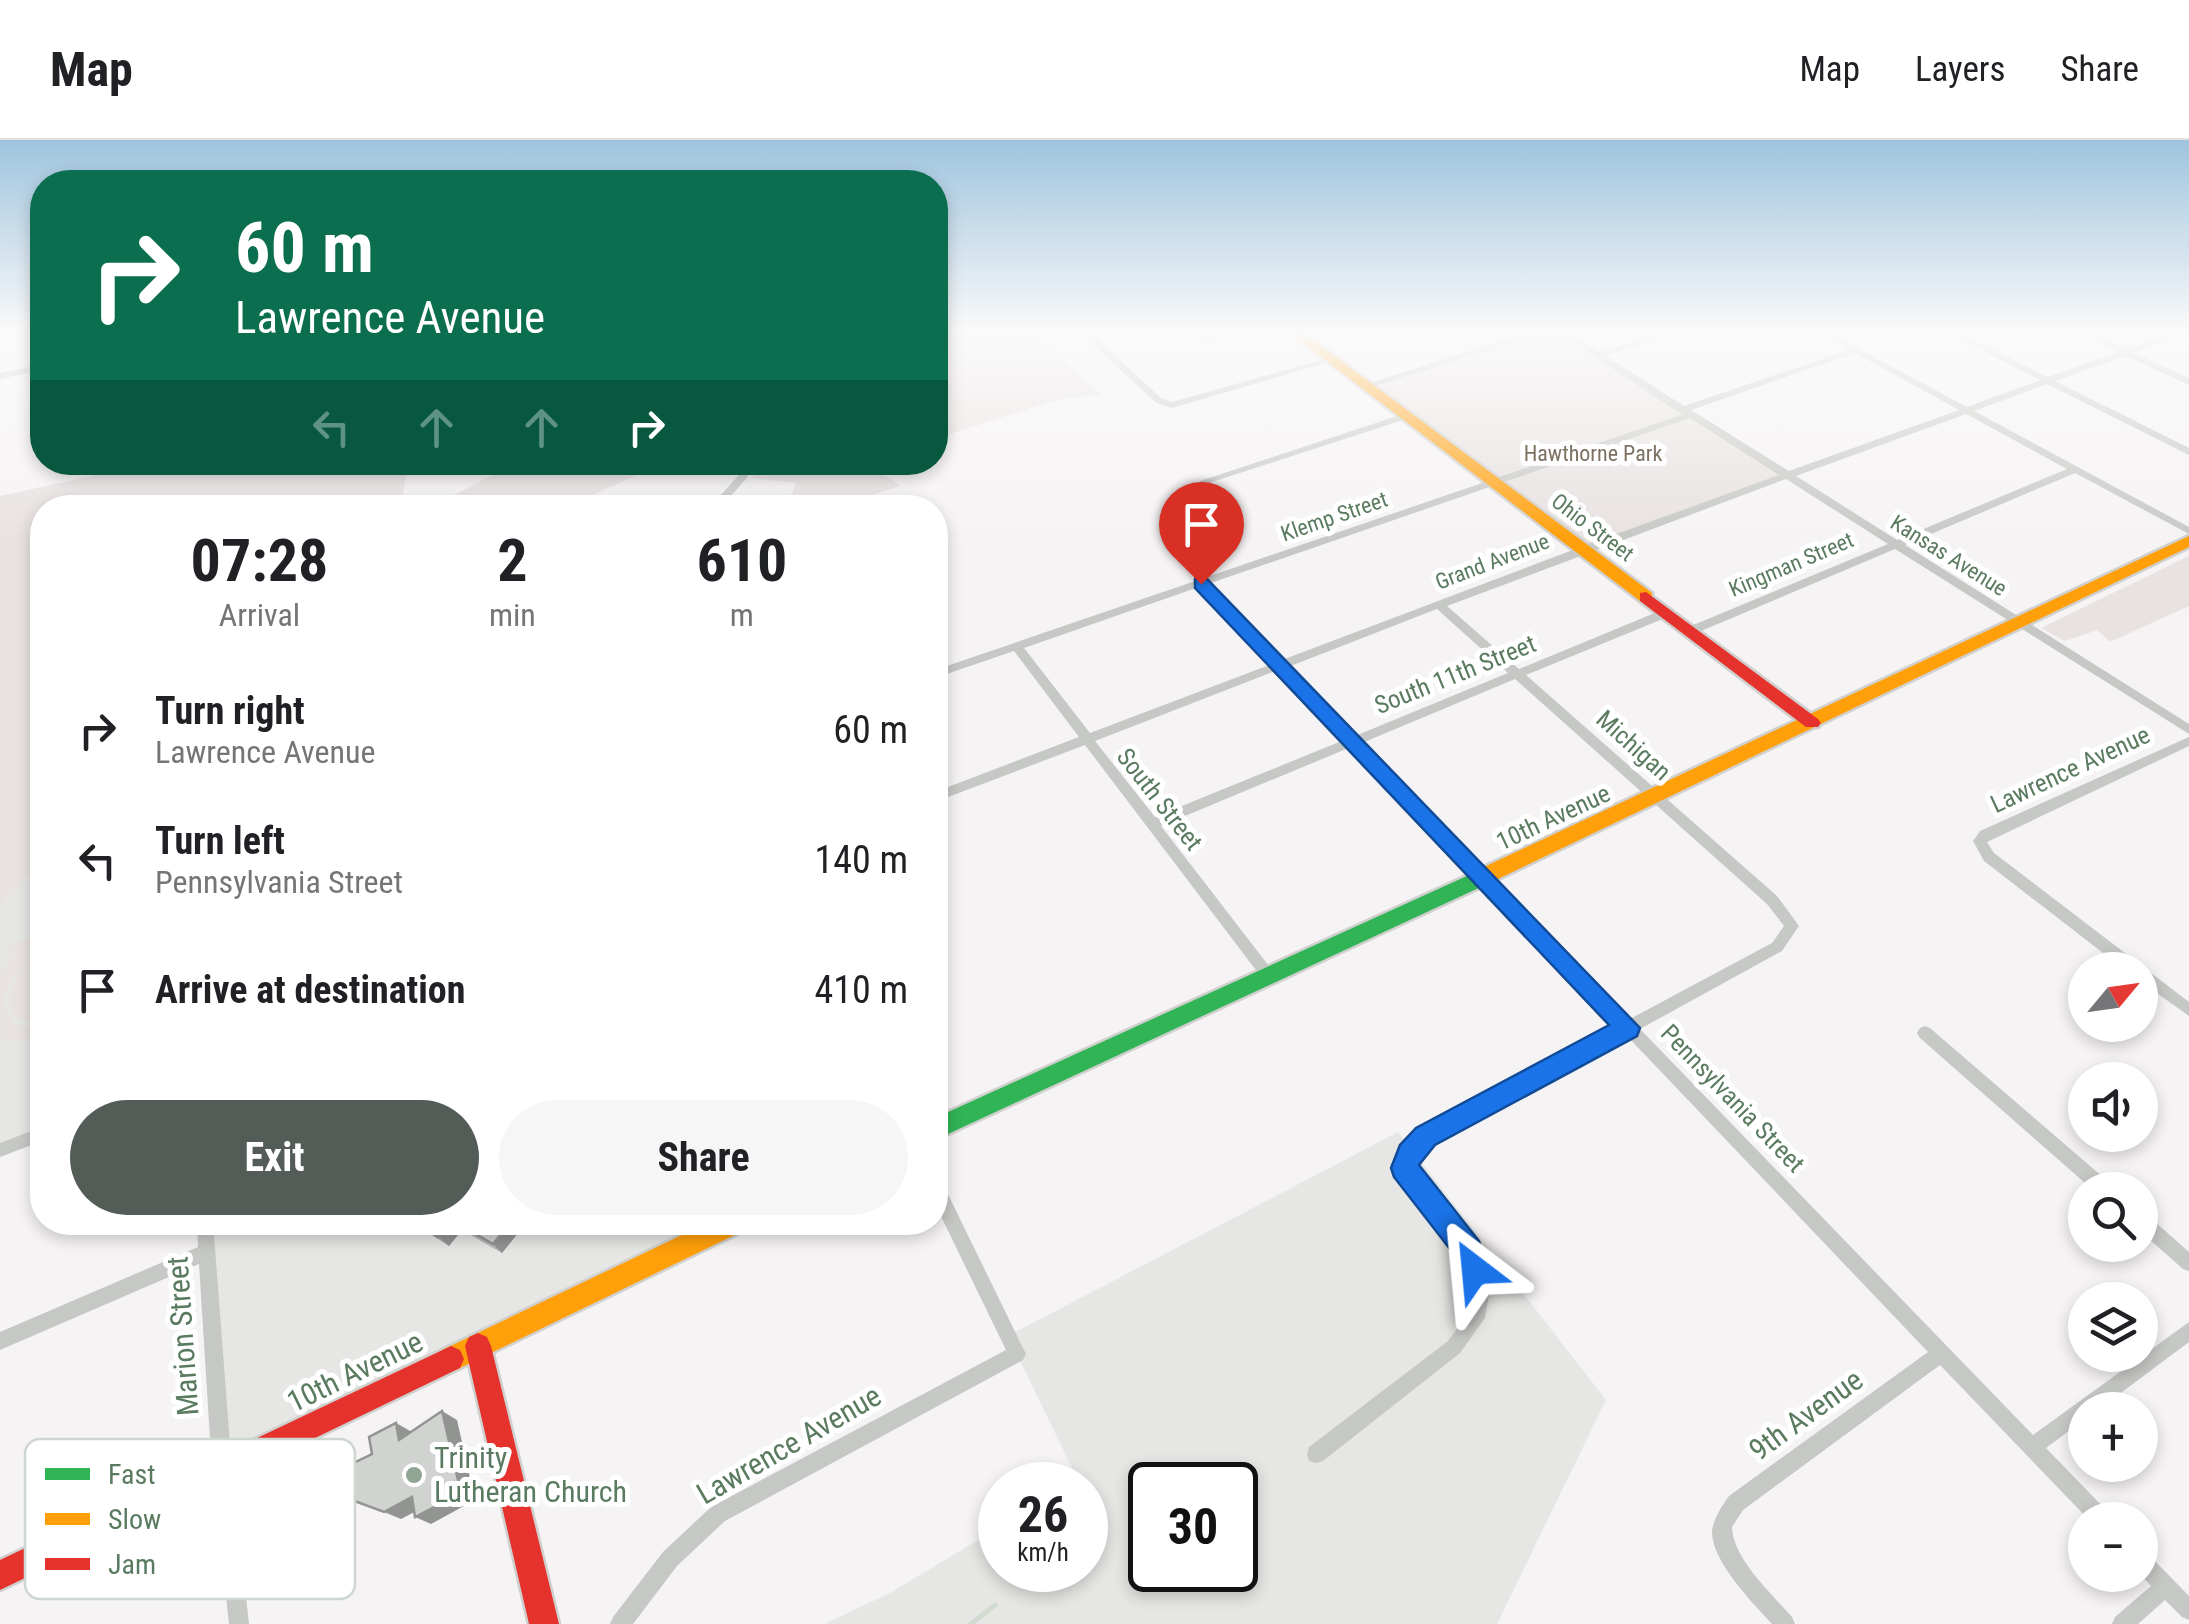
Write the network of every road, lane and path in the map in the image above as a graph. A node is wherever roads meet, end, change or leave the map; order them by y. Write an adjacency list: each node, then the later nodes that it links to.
1 (1388, 402): 9 (street, Ohio Street)
2 (1670, 402): 8 (street, Kansas Avenue)
3 (1712, 402): 8 (street, Klemp Street)
4 (1953, 402): 7 (street)
5 (1983, 402): 7 (street, Grand Avenue)
6 (2091, 402): 10 (street)
7 (1965, 409): 11 (street); 13 (street, Grand Avenue)
8 (1685, 412): 13 (street, Kansas Avenue); 15 (street, Klemp Street)
9 (1406, 416): 14 (street); 15 (street, Ohio Street)
10 (2189, 452)
11 (2076, 469): 17 (street); 19 (street, Kingman Street)
12 (743, 475): 16 (street)
13 (1784, 475): 19 (street, Kansas Avenue); 20 (street, Grand Avenue)
14 (1205, 482)
15 (1494, 482): 20 (street, Ohio Street); 21 (street, Klemp Street)
16 (726, 495)
17 (2189, 530)
18 (2189, 541): 24 (street, 10th Avenue)
19 (1894, 545): 24 (street, Kansas Avenue); 25 (street, Kingman Street)
20 (1582, 550): 22 (street, Grand Avenue); 23 (street, Ohio Street)
21 (1201, 584): 26 (street, Klemp Street); 27 (street, Pennsylvania Street)
22 (1439, 605): 27 (street, Grand Avenue); 29 (street, Michigan)
23 (1666, 614): 25 (street, Ohio Street); 29 (street, South 11th Street)
24 (2018, 622): 30 (street, 10th Avenue); 31 (street, Kansas Avenue)
25 (1690, 632): 30 (street, Ohio Street)
26 (1016, 646): 28 (street, Klemp Street); 32 (street, South Street)
27 (1280, 667): 32 (street, Grand Avenue); 33 (street, Pennsylvania Street)
28 (948, 670)
29 (1516, 673): 33 (street, South 11th Street); 36 (street, Michigan)
30 (1812, 723): 36 (street, 10th Avenue)
31 (2189, 730)
32 (1086, 740): 35 (street, Grand Avenue); 37 (street, South Street)
33 (1351, 741): 37 (street, South 11th Street); 38 (street, Pennsylvania Street)
34 (2189, 742): 39 (street, Lawrence Avenue)
35 (948, 792)
36 (1654, 796): 38 (street, 10th Avenue); 43 (street, Michigan)
37 (1152, 824): 40 (street, South Street)
38 (1484, 877): 40 (street, 10th Avenue); 43 (street, Pennsylvania Street)
39 (2113, 952)
40 (1270, 978): 45 (street, 10th Avenue)
41 (2158, 984): 42 (street)
42 (2185, 1001)
43 (1628, 1028): 58 (street, Pennsylvania Street); 62 (street)
44 (1925, 1033): 48 (street)
45 (948, 1123)
46 (30, 1139): 47 (street)
47 (0, 1150)
48 (2084, 1172)
49 (948, 1213): 72 (street, Lawrence Avenue)
50 (205, 1235): 53 (street, Marion Street)
51 (709, 1235): 57 (street, 10th Avenue)
52 (2158, 1236): 54 (street)
53 (207, 1252): 56 (street); 59 (street, Marion Street)
54 (2189, 1263)
55 (2189, 1331): 61 (street)
56 (0, 1342)
57 (478, 1346): 60 (street, 10th Avenue); 71 (street)
58 (1941, 1354): 61 (street, Pennsylvania Street); 73 (street, 9th Avenue)
59 (220, 1439)
60 (286, 1439)
61 (2032, 1448): 63 (street, Pennsylvania Street)
62 (1316, 1454)
63 (2084, 1502)
64 (25, 1563): 65 (street, 10th Avenue)
65 (0, 1575)
66 (2158, 1578): 67 (street)
67 (2166, 1586): 69 (street); 74 (street)
68 (235, 1599): 70 (street, Marion Street)
69 (2189, 1610)
70 (238, 1624)
71 (544, 1624)
72 (620, 1624)
73 (1784, 1624)
74 (2122, 1624)

